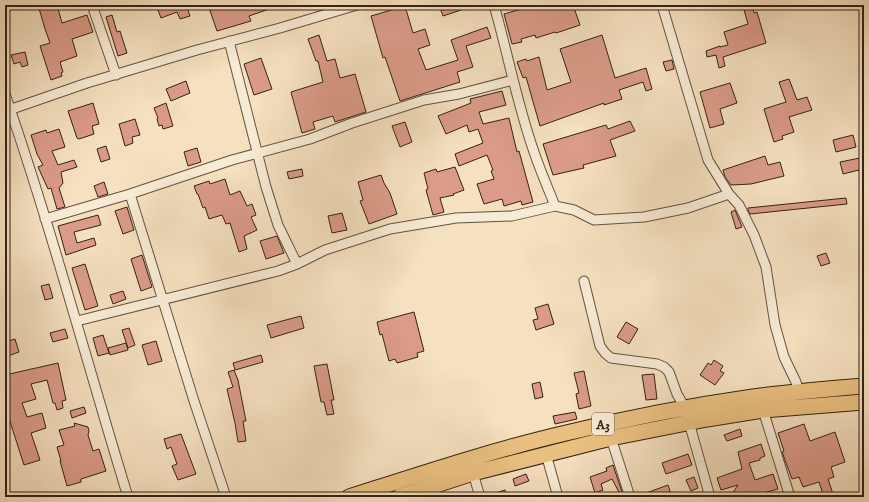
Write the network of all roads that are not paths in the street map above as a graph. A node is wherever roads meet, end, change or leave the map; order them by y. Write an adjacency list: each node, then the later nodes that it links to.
1 (92, 5): 6 (street)
2 (357, 5): 5 (street)
3 (494, 5): 7 (street)
4 (662, 5): 12 (street)
5 (229, 42): 6 (street); 10 (street)
6 (116, 75): 9 (street)
7 (513, 80): 10 (street); 13 (street)
8 (5, 94): 9 (street)
9 (8, 111): 14 (street)
10 (257, 153): 11 (street); 15 (street)
11 (130, 194): 14 (street); 17 (street)
12 (729, 194): 13 (street); 20 (street)
13 (555, 206): 15 (street)
14 (45, 219): 18 (street)
15 (297, 264): 17 (street)
16 (584, 281): 24 (street)
17 (162, 300): 18 (street); 30 (street)
18 (77, 321): 29 (street)
19 (864, 386): 20 (highway, A3)
20 (803, 392): 22 (highway); 24 (highway, A3)
21 (864, 402): 22 (highway, A3)
22 (810, 406): 23 (highway, A3)
23 (764, 410): 24 (highway, A3); 37 (street)
24 (686, 415): 25 (highway, A3); 28 (highway, A3); 36 (street)
25 (611, 438): 26 (highway, A3); 35 (street)
26 (546, 454): 27 (highway, A3); 34 (street)
27 (472, 472): 28 (highway, A3); 33 (street)
28 (445, 474): 31 (highway, A3); 32 (highway, A3)
29 (128, 497)
30 (226, 497)
31 (349, 497)
32 (400, 497)
33 (480, 497)
34 (558, 497)
35 (630, 497)
36 (710, 497)
37 (790, 497)

